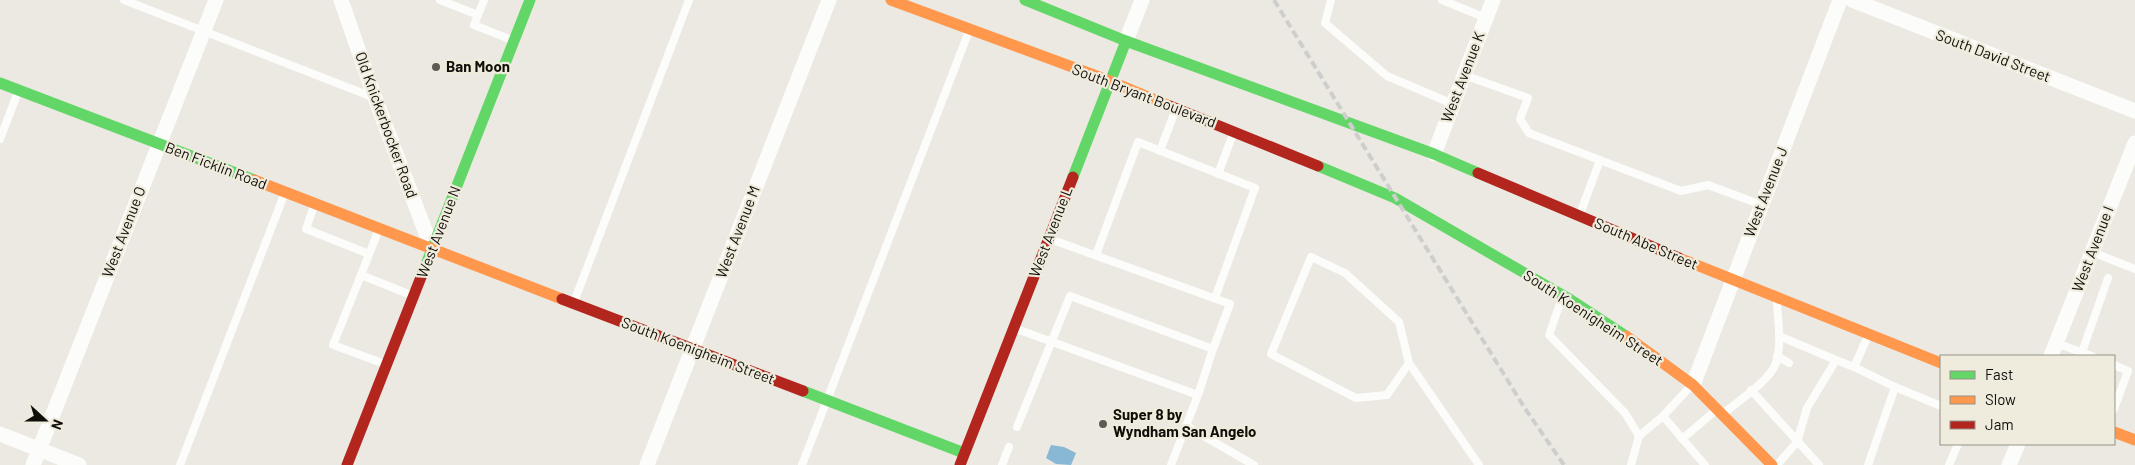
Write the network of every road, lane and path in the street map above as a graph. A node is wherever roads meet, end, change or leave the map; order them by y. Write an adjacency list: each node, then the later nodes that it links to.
1 (124, 0): 20 (lane)
2 (216, 0): 20 (street, West Avenue O)
3 (342, 0): 27 (street, Old Knickerbocker Road)
4 (440, 0): 17 (lane)
5 (484, 0): 17 (lane)
6 (530, 0): 21 (main road, West Avenue N)
7 (689, 0): 58 (lane)
8 (829, 0): 63 (street, West Avenue M)
9 (891, 0): 19 (main road, South Bryant Boulevard)
10 (1025, 0): 22 (main road)
11 (1142, 0): 22 (street, West Avenue L)
12 (1331, 0): 28 (lane)
13 (1442, 0): 18 (lane)
14 (1493, 0): 18 (street, West Avenue K)
15 (1840, 0): 42 (street, West Avenue J)
16 (1852, 0): 30 (street, South David Street)
17 (478, 15): 21 (lane)
18 (1486, 18): 23 (street, West Avenue K)
19 (970, 29): 24 (main road, South Bryant Boulevard); 82 (lane)
20 (203, 31): 27 (lane); 34 (street, West Avenue O)
21 (514, 41): 46 (main road, West Avenue N)
22 (1126, 41): 24 (main road, West Avenue L); 36 (main road, South Abe Street)
23 (1464, 75): 28 (street, West Avenue K); 37 (lane)
24 (1110, 81): 29 (main road, South Bryant Boulevard); 45 (main road, West Avenue L)
25 (0, 83): 26 (main road, Ben Ficklin Road)
26 (19, 90): 32 (lane); 34 (main road, Ben Ficklin Road)
27 (375, 98): 46 (street, Old Knickerbocker Road)
28 (1453, 104): 36 (street, West Avenue K)
29 (1176, 108): 31 (main road, South Bryant Boulevard); 35 (lane)
30 (2135, 111)
31 (1234, 131): 38 (lane); 40 (main road, South Bryant Boulevard)
32 (0, 139)
33 (2135, 142): 47 (street, West Avenue I)
34 (159, 144): 39 (main road, Ben Ficklin Road); 100 (street, West Avenue O)
35 (1160, 151): 38 (lane); 49 (lane)
36 (1434, 154): 43 (main road, South Abe Street)
37 (1600, 160): 42 (lane); 43 (lane)
38 (1218, 174): 56 (lane)
39 (285, 193): 41 (main road, Ben Ficklin Road); 104 (lane)
40 (1395, 198): 55 (main road, South Koenigheim Street)
41 (315, 204): 44 (main road, Ben Ficklin Road); 48 (lane)
42 (1762, 205): 53 (street, West Avenue J)
43 (1579, 216): 53 (main road, South Abe Street)
44 (379, 229): 46 (main road, Ben Ficklin Road); 48 (lane)
45 (1048, 238): 49 (lane); 59 (main road, West Avenue L)
46 (432, 250): 54 (main road, West Avenue N); 58 (main road, South Koenigheim Street)
47 (2092, 252): 50 (lane); 65 (street, West Avenue I)
48 (369, 254): 51 (lane)
49 (1096, 255): 56 (lane)
50 (2135, 269)
51 (361, 275): 54 (lane); 73 (lane)
52 (2108, 278): 66 (lane)
53 (1732, 281): 57 (main road, South Abe Street); 78 (street, West Avenue J)
54 (414, 296): 73 (main road, West Avenue N)
55 (1563, 296): 78 (main road, South Koenigheim Street); 93 (lane)
56 (1215, 298): 64 (lane)
57 (1777, 299): 60 (main road, South Abe Street); 61 (lane)
58 (573, 304): 63 (main road, South Koenigheim Street)
59 (1013, 328): 62 (lane); 101 (main road, West Avenue L)
60 (1868, 334): 72 (main road, South Abe Street); 75 (lane)
61 (1779, 336): 68 (lane); 69 (lane)
62 (1050, 342): 64 (lane); 81 (lane); 90 (lane)
63 (692, 349): 82 (main road, South Koenigheim Street); 106 (street, West Avenue M)
64 (1213, 349): 81 (lane)
65 (2054, 350): 66 (lane)
66 (2082, 352): 67 (lane)
67 (2090, 355)
68 (1777, 356): 71 (lane); 76 (lane)
69 (1836, 360): 75 (lane); 86 (lane)
70 (1410, 363): 70 (lane); 112 (lane)
71 (1789, 363)
72 (1940, 363)
73 (386, 365): 105 (main road, West Avenue N)
74 (2115, 365): 85 (lane)
75 (1854, 367): 79 (lane)
76 (1768, 375): 77 (lane); 80 (lane)
77 (1776, 382)
78 (1693, 385): 87 (main road, South Koenigheim Street); 88 (lane)
79 (1895, 387): 84 (lane); 118 (lane)
80 (1751, 390): 87 (lane); 96 (lane)
81 (1198, 394): 89 (lane)
82 (827, 401): 101 (main road, South Koenigheim Street); 107 (lane)
83 (1800, 402): 86 (lane)
84 (1940, 406)
85 (2115, 407)
86 (1807, 408): 96 (lane)
87 (1719, 412): 94 (lane); 115 (main road, South Koenigheim Street)
88 (1663, 416): 93 (lane); 94 (lane)
89 (1186, 426): 110 (lane); 111 (lane)
90 (1017, 427)
91 (2115, 432): 95 (main road)
92 (0, 434): 100 (street)
93 (1638, 436): 113 (lane)
94 (1682, 439): 114 (lane)
95 (2135, 440)
96 (1797, 442): 116 (lane); 117 (lane)
97 (1958, 445): 119 (lane)
98 (2018, 445): 120 (street)
99 (1009, 447): 109 (lane)
100 (39, 449): 102 (street, West Avenue O); 103 (street)
101 (964, 453): 108 (main road, West Avenue L)
102 (33, 465)
103 (79, 465)
104 (180, 465)
105 (347, 465)
106 (647, 465)
107 (802, 465)
108 (960, 465)
109 (1002, 465)
110 (1171, 465)
111 (1254, 465)
112 (1479, 465)
113 (1631, 465)
114 (1705, 465)
115 (1772, 465)
116 (1777, 465)
117 (1819, 465)
118 (1868, 465)
119 (1949, 465)
120 (2009, 465)

